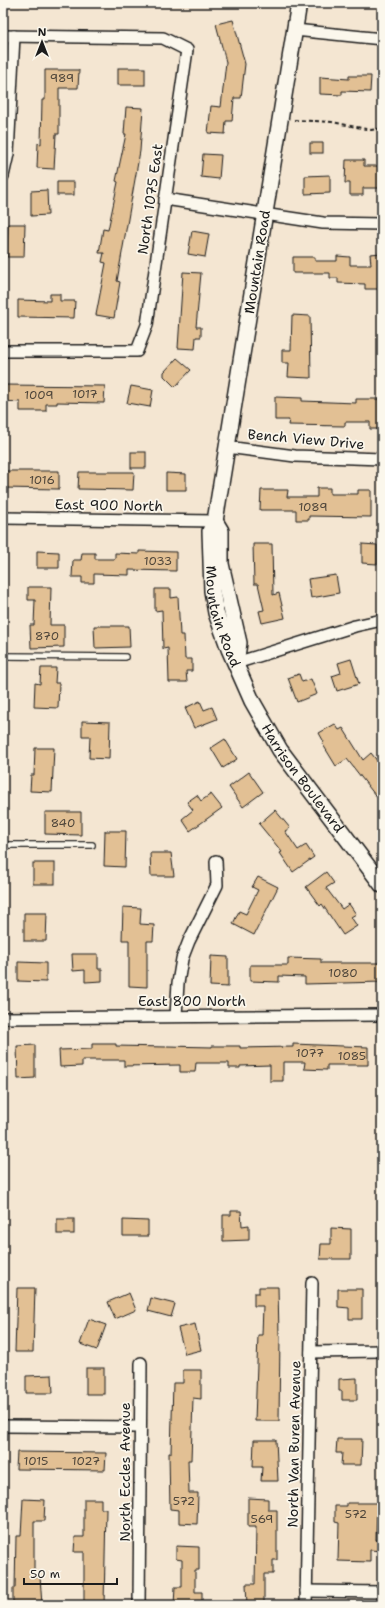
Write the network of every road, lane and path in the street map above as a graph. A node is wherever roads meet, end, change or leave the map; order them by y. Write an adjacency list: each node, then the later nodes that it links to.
1 (299, 3): 2 (street, Mountain Road)
2 (294, 30): 4 (street); 5 (street, Mountain Road)
3 (8, 36): 7 (street); 8 (street, North 1075 East)
4 (382, 39)
5 (281, 119): 6 (path); 9 (street, Mountain Road)
6 (382, 128)
7 (3, 176)
8 (165, 200): 9 (street); 11 (street, North 1075 East)
9 (264, 215): 10 (street); 12 (street, Mountain Road)
10 (382, 224)
11 (3, 351)
12 (227, 447): 13 (street, Bench View Drive); 15 (street, Mountain Road)
13 (382, 460)
14 (3, 518): 15 (street, East 900 North)
15 (216, 521): 19 (street, Mountain Road)
16 (382, 620): 19 (street)
17 (3, 656): 18 (lane)
18 (125, 656)
19 (236, 663): 23 (street, Harrison Boulevard)
20 (3, 845): 21 (lane)
21 (92, 845)
22 (216, 861): 25 (street)
23 (382, 885)
24 (382, 1015): 25 (street, East 800 North)
25 (176, 1016): 26 (street, East 800 North)
26 (3, 1018)
27 (312, 1284): 29 (street, North Van Buren Avenue)
28 (382, 1351): 29 (street)
29 (310, 1352): 33 (street, North Van Buren Avenue)
30 (141, 1362): 32 (street, North Eccles Avenue)
31 (3, 1426): 32 (street)
32 (140, 1427): 35 (street, North Eccles Avenue)
33 (306, 1591): 34 (street); 36 (street, North Van Buren Avenue)
34 (382, 1592)
35 (139, 1605)
36 (306, 1605)

